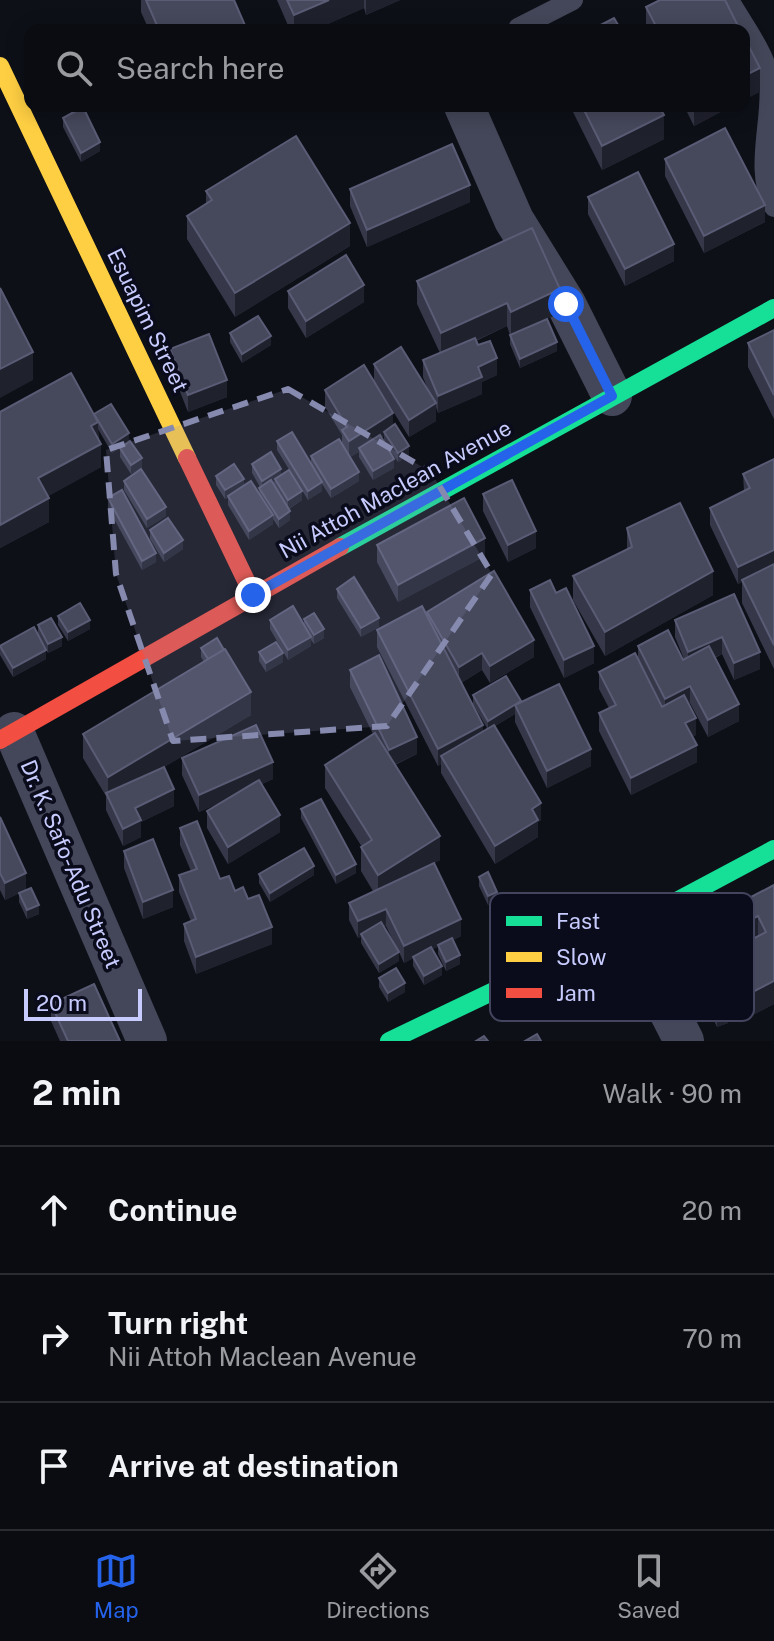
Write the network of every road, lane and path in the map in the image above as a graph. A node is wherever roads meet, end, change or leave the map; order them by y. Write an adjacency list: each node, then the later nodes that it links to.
1 (573, 0): 3 (lane)
2 (729, 0): 4 (lane)
3 (526, 24)
4 (742, 24)
5 (750, 38): 8 (lane)
6 (0, 66): 11 (street, Esuapim Street)
7 (467, 112): 10 (street)
8 (774, 207)
9 (774, 308): 10 (street, Nii Attoh Maclean Avenue)
10 (612, 396): 11 (street, Nii Attoh Maclean Avenue)
11 (253, 595): 12 (street, Nii Attoh Maclean Avenue)
12 (7, 736): 17 (street, Dr. K. Safo-Adu Street)
13 (774, 849): 14 (street)
14 (692, 893)
15 (490, 993): 18 (street)
16 (674, 1021): 19 (street)
17 (147, 1041)
18 (389, 1041)
19 (684, 1041)

